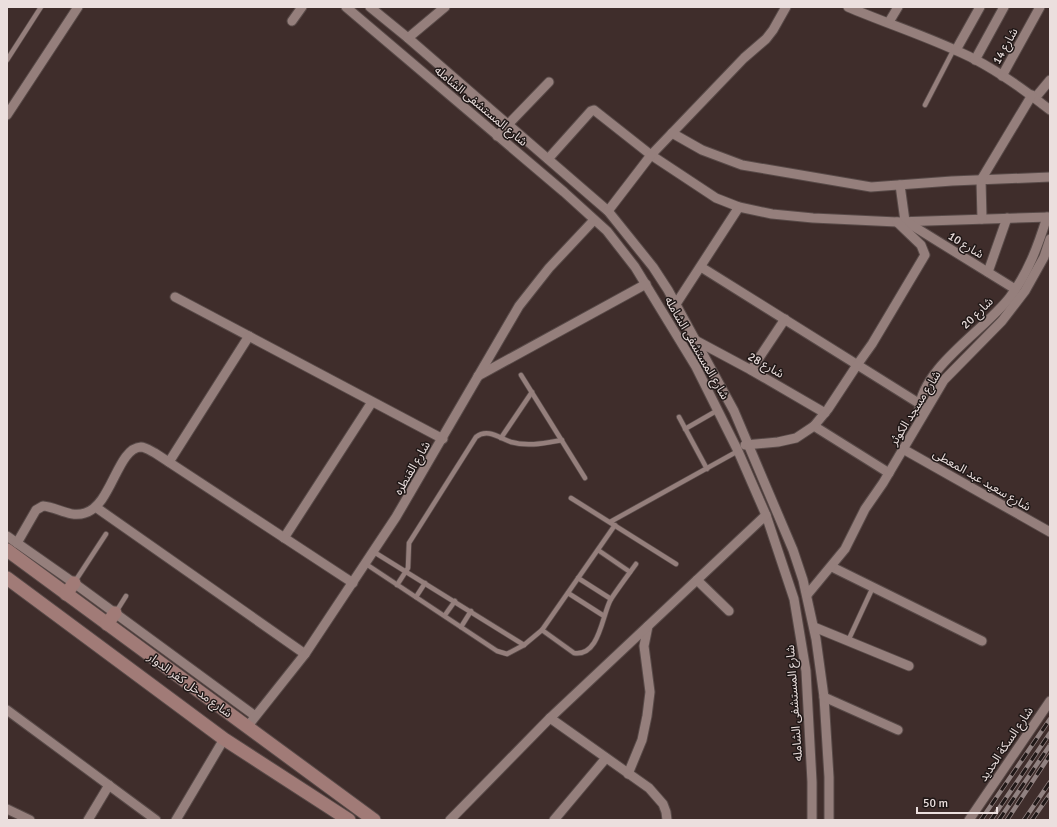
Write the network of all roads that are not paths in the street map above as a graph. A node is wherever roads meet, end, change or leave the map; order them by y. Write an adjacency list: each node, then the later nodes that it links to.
1 (41, 7): 17 (lane)
2 (78, 7): 25 (street)
3 (302, 7): 13 (street)
4 (346, 7): 28 (street, شارع المستشفى الشامله)
5 (370, 7): 15 (street, شارع المستشفى الشامله)
6 (445, 7): 15 (street)
7 (786, 7): 27 (street)
8 (898, 7): 14 (street)
9 (980, 7): 16 (street)
10 (1004, 7): 18 (street)
11 (1040, 7): 19 (street, شارع 14)
12 (852, 8): 14 (street)
13 (292, 22)
14 (889, 22): 16 (street)
15 (408, 38): 26 (street, شارع المستشفى الشامله)
16 (955, 50): 18 (street); 23 (lane)
17 (7, 60)
18 (976, 60): 19 (street)
19 (1002, 76): 22 (street)
20 (1050, 80): 22 (street)
21 (549, 82): 26 (street)
22 (1034, 97): 24 (street); 32 (street)
23 (925, 105)
24 (1050, 110)
25 (7, 115)
26 (508, 125): 28 (street); 30 (street, شارع المستشفى الشامله)
27 (672, 133): 29 (street); 33 (street)
28 (497, 136): 39 (street, شارع المستشفى الشامله)
29 (651, 155): 30 (street); 34 (street); 35 (street)
30 (548, 159): 35 (street, شارع المستشفى الشامله)
31 (1050, 177): 32 (street)
32 (981, 180): 33 (street); 38 (street)
33 (900, 185): 40 (street)
34 (739, 207): 40 (street); 42 (street)
35 (608, 211): 47 (street, شارع المستشفى الشامله)
36 (1049, 217): 37 (street); 45 (street, شارع 20)
37 (1007, 218): 38 (street); 43 (street)
38 (982, 219): 40 (street)
39 (594, 220): 44 (street, شارع المستشفى الشامله); 54 (street, شارع القنطره)
40 (901, 221): 43 (street, شارع 10); 51 (street)
41 (1050, 239): 61 (street, شارع مسجد الكوثر)
42 (701, 267): 47 (street); 48 (street)
43 (988, 272): 45 (street, شارع 10)
44 (646, 284): 54 (street); 58 (street, شارع المستشفى الشامله)
45 (1015, 289): 57 (street, شارع 20)
46 (175, 298): 49 (street)
47 (676, 304): 50 (street, شارع المستشفى الشامله)
48 (785, 320): 51 (street); 52 (street)
49 (249, 336): 56 (street); 70 (street)
50 (695, 340): 52 (street, شارع 28); 67 (street, شارع المستشفى الشامله)
51 (857, 365): 57 (street); 59 (street)
52 (751, 370): 59 (street, شارع 28)
53 (521, 375): 55 (lane)
54 (478, 376): 65 (street, شارع القنطره)
55 (532, 392): 64 (lane); 66 (lane)
56 (372, 402): 65 (street); 82 (street)
57 (920, 404): 61 (street, شارع 20)
58 (719, 410): 63 (lane); 68 (street, شارع المستشفى الشامله)
59 (825, 413): 62 (street)
60 (679, 418): 63 (lane)
61 (920, 421): 69 (street, شارع مسجد الكوثر)
62 (814, 426): 67 (street); 72 (street)
63 (685, 429): 71 (lane)
64 (501, 438): 66 (lane); 90 (lane)
65 (443, 439): 85 (street, شارع القنطره)
66 (562, 440): 73 (lane)
67 (750, 444): 68 (street); 102 (street, شارع المستشفى الشامله)
68 (737, 448): 71 (lane); 76 (street, شارع المستشفى الشامله)
69 (903, 449): 72 (street, شارع مسجد الكوثر); 79 (street, شارع سعيد عبد المعطى)
70 (169, 462): 75 (street); 82 (street)
71 (707, 468): 77 (lane)
72 (889, 473): 89 (street, شارع مسجد الكوثر)
73 (585, 478)
74 (571, 498): 77 (lane)
75 (96, 508): 83 (street); 120 (street)
76 (766, 515): 94 (street); 143 (street, شارع المستشفى الشامله)
77 (610, 522): 78 (lane)
78 (615, 525): 84 (lane); 88 (lane)
79 (1050, 532)
80 (106, 534): 95 (lane)
81 (7, 536): 83 (street)
82 (284, 538): 96 (street)
83 (12, 547): 95 (street); 100 (main road, شارع مدخل كفر الدوار)
84 (598, 550): 91 (lane); 93 (lane)
85 (374, 552): 86 (street, شارع القنطره); 90 (lane)
86 (366, 564): 96 (street, شارع القنطره); 98 (lane)
87 (636, 564): 91 (lane)
88 (676, 564)
89 (832, 567): 99 (street); 102 (street, شارع مسجد الكوثر)
90 (407, 572): 97 (lane); 98 (lane)
91 (630, 572): 105 (lane)
92 (7, 578): 129 (main road, شارع مدخل كفر الدوار)
93 (578, 578): 101 (lane); 105 (lane)
94 (697, 580): 108 (street); 113 (street)
95 (74, 582): 100 (main road); 109 (street)
96 (354, 583): 120 (street, شارع القنطره)
97 (425, 583): 104 (lane); 106 (lane)
98 (398, 585): 104 (lane)
99 (873, 588): 117 (lane); 118 (street)
100 (66, 594): 112 (main road, شارع مدخل كفر الدوار)
101 (568, 594): 111 (lane); 116 (lane)
102 (807, 595): 114 (street, شارع المستشفى الشامله)
103 (126, 596): 109 (lane)
104 (416, 597): 110 (lane)
105 (611, 599): 111 (lane)
106 (455, 601): 107 (lane); 110 (lane)
107 (471, 611): 115 (lane); 119 (lane)
108 (729, 611)
109 (115, 613): 112 (main road); 125 (street)
110 (445, 615): 115 (lane)
111 (604, 616): 116 (lane)
112 (107, 624): 127 (main road, شارع مدخل كفر الدوار)
113 (648, 626): 126 (street); 131 (street)
114 (814, 626): 117 (street); 122 (street, شارع المستشفى الشامله)
115 (461, 627): 119 (lane)
116 (542, 630): 119 (lane)
117 (848, 641): 121 (street)
118 (982, 641)
119 (524, 645)
120 (305, 654): 125 (street, شارع القنطره)
121 (909, 666)
122 (824, 697): 128 (street); 144 (street, شارع المستشفى الشامله)
123 (1050, 701): 145 (street, شارع السكة الحديد)
124 (7, 710): 132 (street)
125 (254, 715): 127 (street, شارع القنطره)
126 (550, 718): 130 (street); 140 (street)
127 (247, 727): 139 (main road, شارع مدخل كفر الدوار)
128 (898, 730)
129 (224, 739): 137 (street); 138 (main road, شارع مدخل كفر الدوار)
130 (606, 758): 131 (street); 141 (street)
131 (628, 774): 142 (street)
132 (109, 785): 135 (street); 136 (street)
133 (7, 810): 134 (street)
134 (30, 820)
135 (88, 820)
136 (156, 820)
137 (176, 820)
138 (349, 820)
139 (374, 820)
140 (450, 820)
141 (554, 820)
142 (667, 820)
143 (812, 820)
144 (829, 820)
145 (969, 820)

